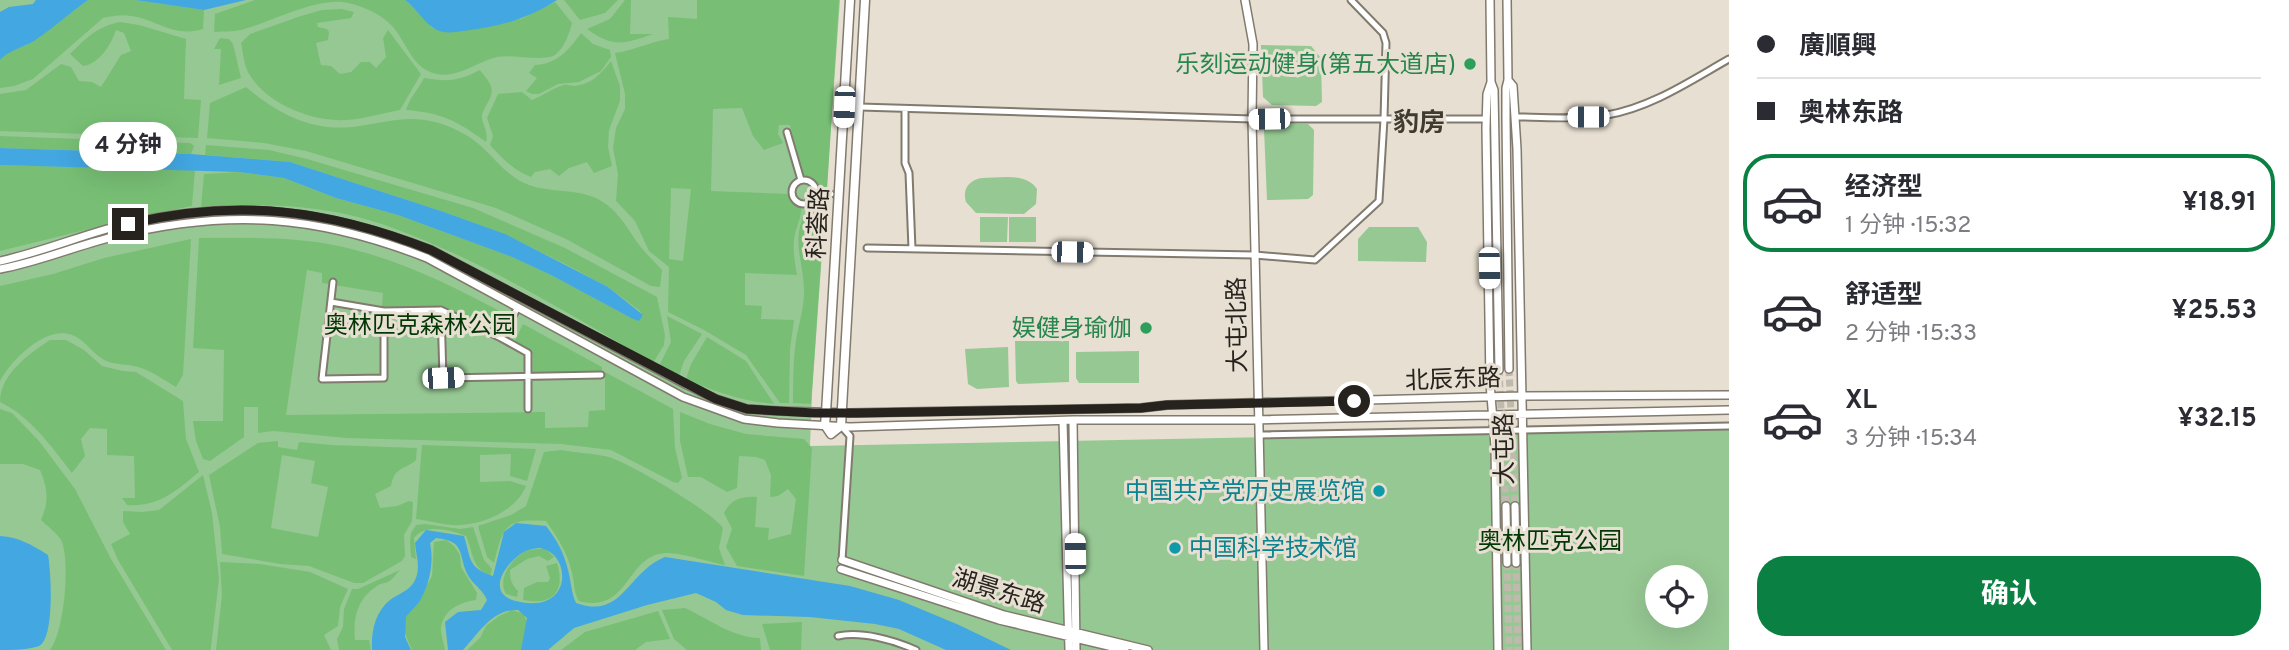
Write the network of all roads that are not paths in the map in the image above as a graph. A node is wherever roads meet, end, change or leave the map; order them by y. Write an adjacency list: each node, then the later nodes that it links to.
1 (850, 0): 41 (main road, 科荟路)
2 (865, 0): 10 (main road, 科荟路)
3 (1244, 0): 13 (main road, 大屯北路)
4 (1351, 0): 14 (street)
5 (1490, 0): 9 (main road, 大屯路)
6 (1507, 0): 8 (main road, 大屯路)
7 (1729, 59): 12 (street)
8 (1508, 80): 12 (main road, 大屯路); 31 (main road, 大屯路)
9 (1491, 82): 15 (main road, 大屯路); 32 (main road, 大屯路)
10 (860, 107): 11 (street); 42 (main road, 科荟路)
11 (905, 109): 13 (street); 21 (street)
12 (1516, 117): 36 (main road, 大屯路)
13 (1252, 119): 14 (street); 22 (main road, 大屯北路)
14 (1384, 119): 15 (street); 22 (street)
15 (1486, 119): 37 (main road, 大屯路)
16 (787, 132): 17 (street)
17 (801, 180): 18 (street); 18 (street)
18 (816, 193): 19 (street)
19 (831, 194)
20 (867, 248): 21 (street)
21 (912, 249): 22 (street)
22 (1255, 255): 38 (main road, 大屯北路)
23 (0, 261): 41 (main road, 北辰东路)
24 (0, 269): 27 (main road)
25 (334, 282): 26 (street)
26 (331, 302): 29 (street); 29 (street)
27 (518, 307): 30 (street); 48 (main road)
28 (441, 310): 29 (street); 30 (street); 33 (street)
29 (384, 311)
30 (501, 338): 33 (street)
31 (1509, 369)
32 (1499, 370)
33 (528, 375): 34 (street); 39 (street)
34 (601, 375)
35 (1729, 395): 36 (main road, 北辰东路)
36 (1522, 396): 37 (main road, 北辰东路); 43 (main road, 大屯路)
37 (1491, 397): 38 (main road, 北辰东路); 44 (main road, 大屯路)
38 (1258, 403): 42 (main road, 北辰东路); 46 (main road, 大屯北路)
39 (527, 409)
40 (1729, 410): 43 (main road, 北辰东路)
41 (826, 413): 42 (main road, 北辰东路); 48 (main road, 科荟路)
42 (841, 413): 49 (main road, 科荟路)
43 (1522, 415): 44 (main road, 北辰东路); 51 (main road, 大屯路)
44 (1492, 416): 46 (main road, 北辰东路); 52 (main road, 大屯路)
45 (1073, 420): 46 (main road, 北辰东路); 47 (main road, 北辰东路); 59 (main road)
46 (1258, 420): 53 (main road, 大屯北路)
47 (1063, 421): 49 (main road, 北辰东路); 59 (main road)
48 (825, 425): 49 (main road)
49 (841, 426): 58 (street, 科荟路)
50 (1729, 426): 51 (street)
51 (1523, 430): 52 (street); 68 (main road, 大屯路)
52 (1494, 431): 53 (street); 67 (main road, 大屯路)
53 (1259, 435): 66 (main road, 大屯北路)
54 (1506, 506): 56 (main road, 大屯路)
55 (1515, 506): 57 (main road, 大屯路)
56 (1507, 563)
57 (1516, 563)
58 (842, 565): 59 (main road, 湖景东路)
59 (1073, 635): 62 (main road); 63 (main road); 64 (main road, 湖景东路); 65 (main road, 湖景东路)
60 (838, 636): 61 (street)
61 (916, 650)
62 (1069, 650)
63 (1076, 650)
64 (1125, 650)
65 (1148, 650)
66 (1264, 650)
67 (1498, 650)
68 (1527, 650)

